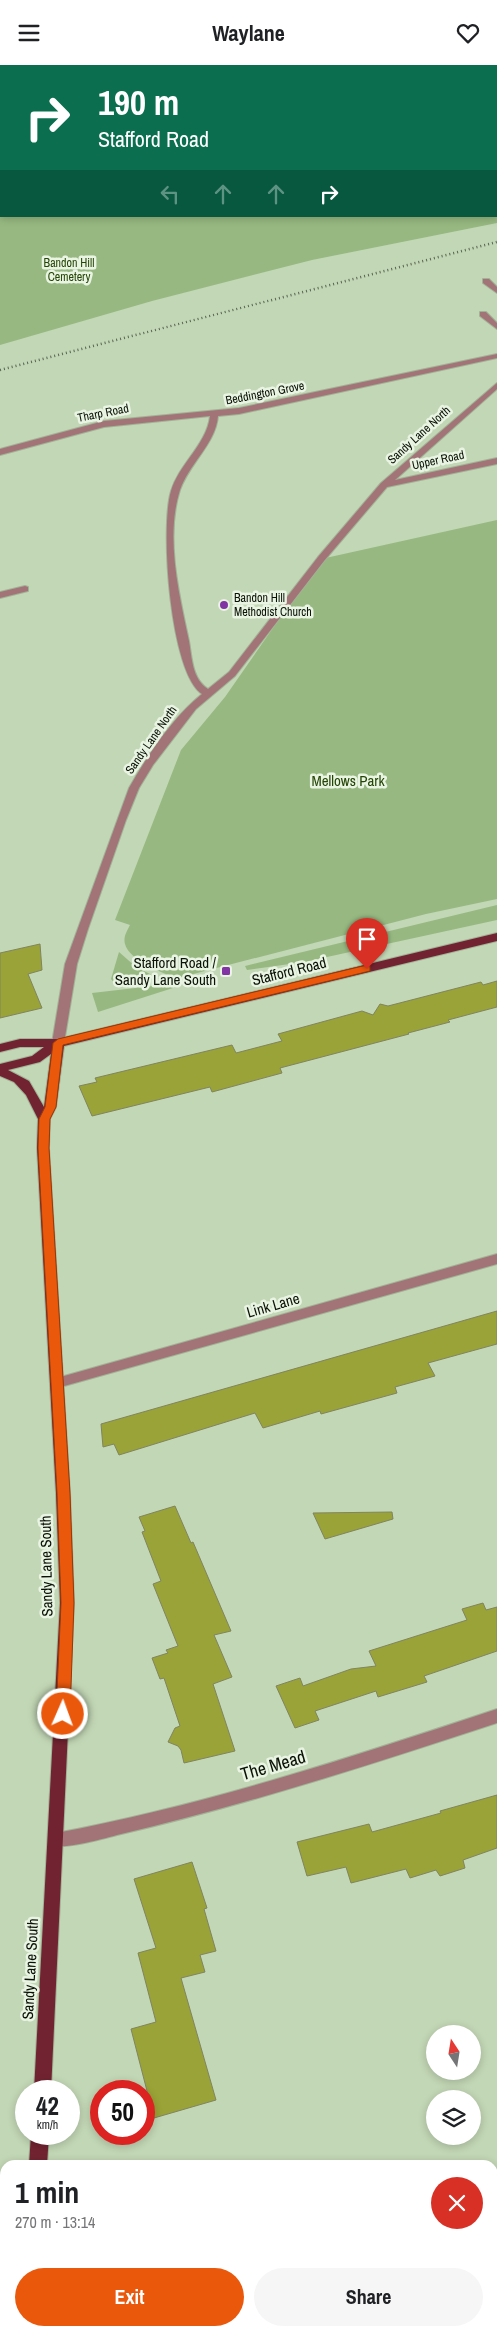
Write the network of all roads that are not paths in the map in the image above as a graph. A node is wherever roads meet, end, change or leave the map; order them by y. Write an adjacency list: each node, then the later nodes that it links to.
1 (486, 281): 2 (street)
2 (497, 291)
3 (483, 314): 4 (street)
4 (497, 327)
5 (497, 356): 7 (street, Beddington Grove)
6 (497, 385): 10 (street, Sandy Lane North)
7 (214, 415): 8 (street, Tharp Road); 13 (street, Beddington Grove)
8 (0, 452)
9 (497, 461): 10 (street, Upper Road)
10 (384, 485): 13 (street, Sandy Lane North)
11 (24, 589): 12 (street)
12 (0, 595)
13 (209, 694): 15 (street, Sandy Lane North)
14 (497, 937): 15 (main road, Stafford Road)
15 (58, 1043): 16 (main road, Stafford Road); 17 (main road, Stafford Road); 19 (main road, Sandy Lane South)
16 (0, 1048)
17 (0, 1068)
18 (0, 1072): 19 (main road)
19 (44, 1119): 21 (main road, Sandy Lane South)
20 (497, 1259): 21 (street, Link Lane)
21 (57, 1383): 23 (main road, Sandy Lane South)
22 (497, 1716): 23 (street, The Mead)
23 (56, 1840): 24 (main road, Sandy Lane South)
24 (43, 2080)
25 (39, 2145): 26 (main road)
26 (38, 2160)

